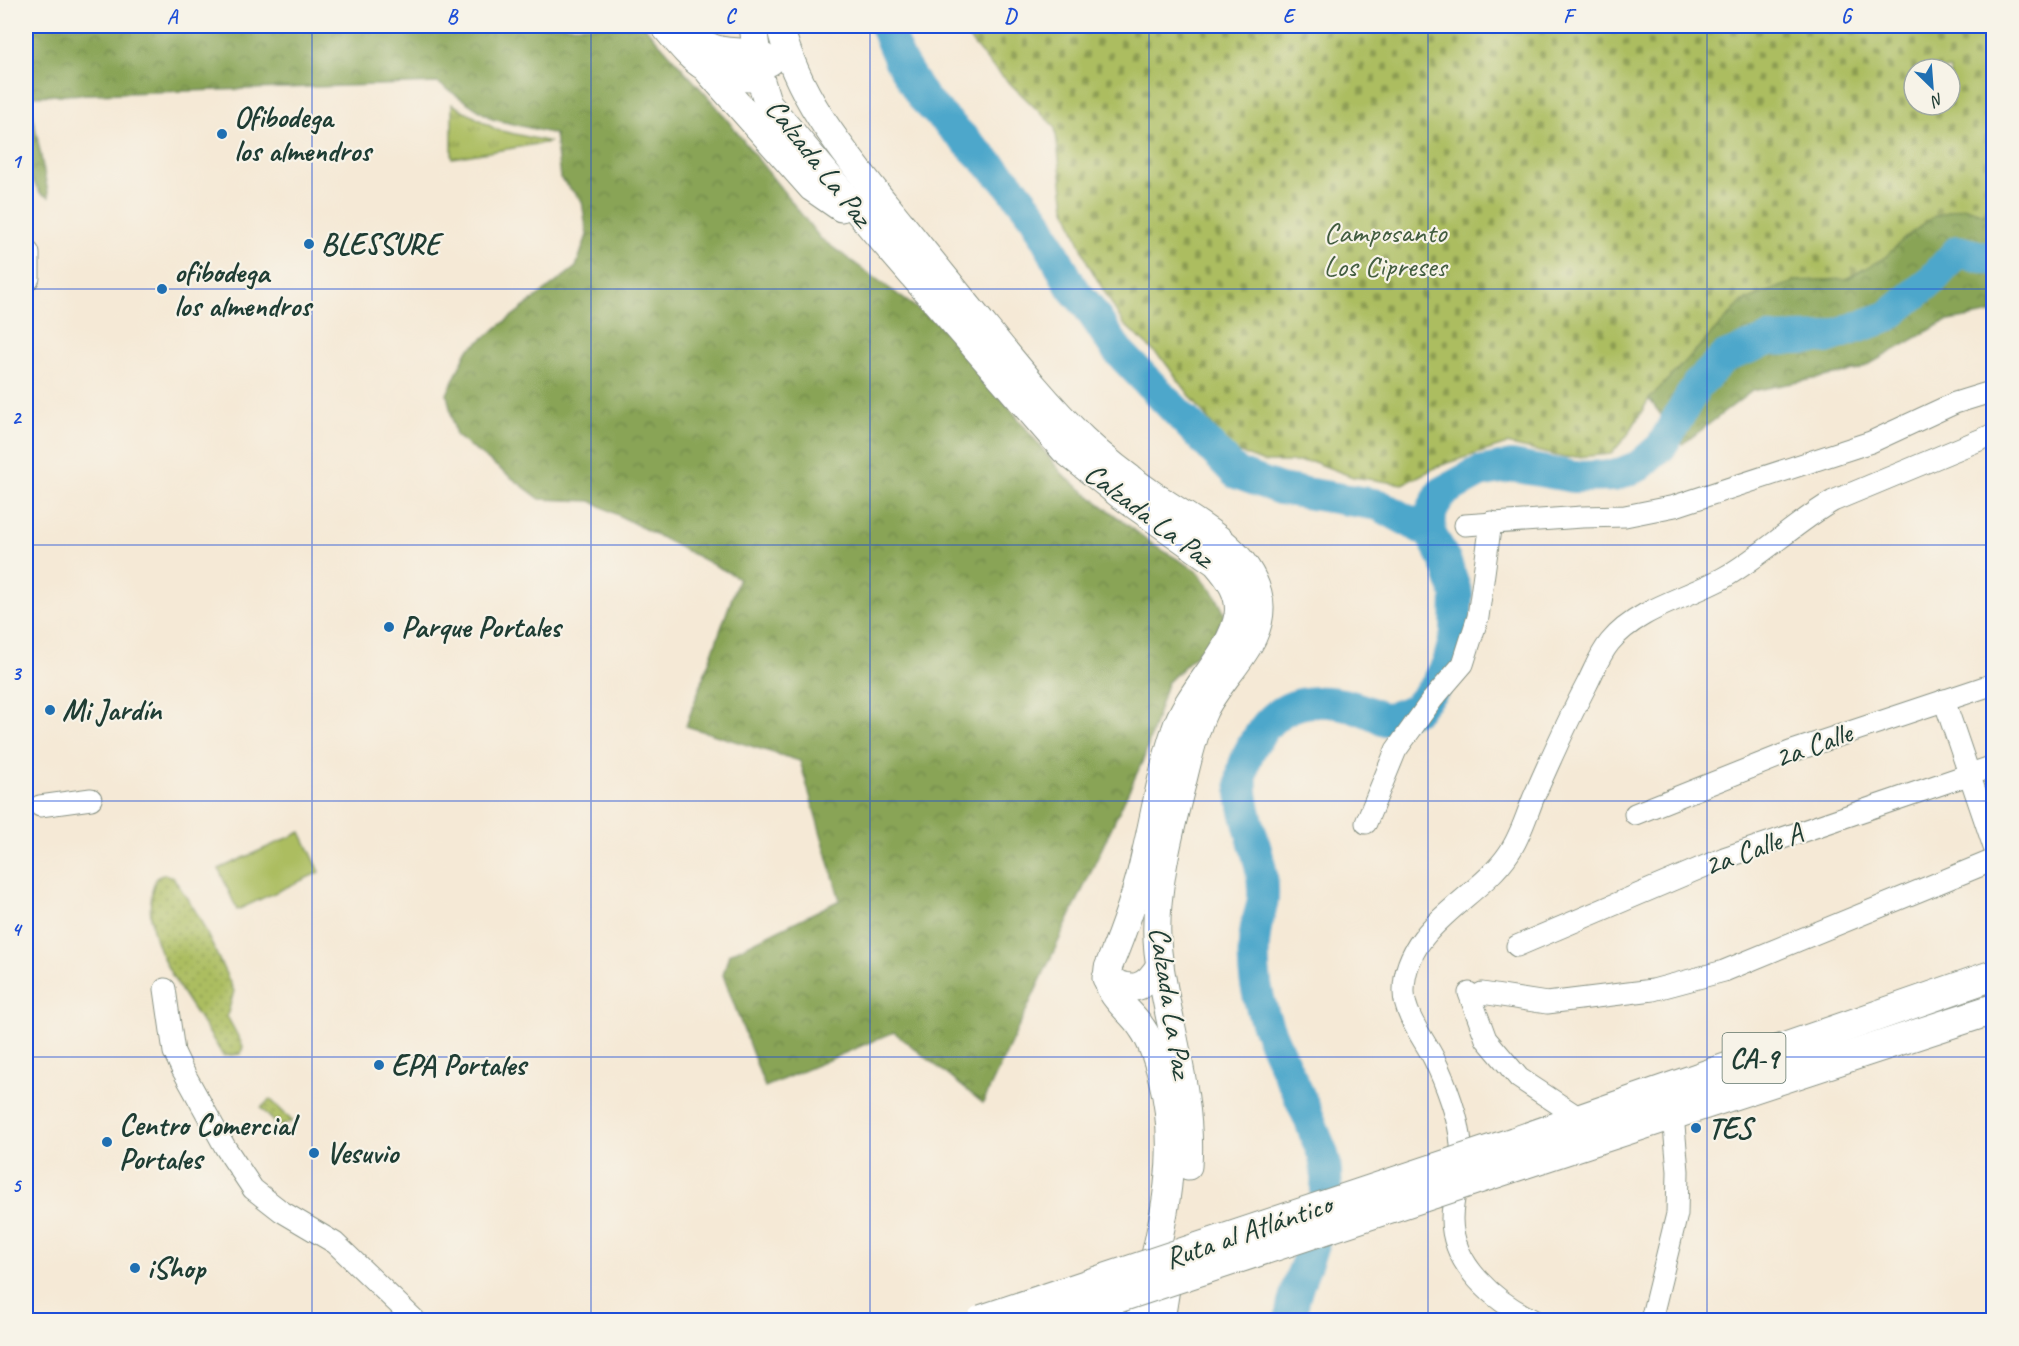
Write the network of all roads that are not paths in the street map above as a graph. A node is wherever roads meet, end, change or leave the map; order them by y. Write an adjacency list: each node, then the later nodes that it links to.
1 (664, 26): 6 (main road)
2 (687, 26): 5 (main road)
3 (753, 26): 5 (main road, Calzada La Paz)
4 (780, 26): 7 (main road, Calzada La Paz)
5 (758, 66): 6 (main road); 7 (main road); 8 (main road, Calzada La Paz)
6 (709, 72): 8 (main road)
7 (842, 150): 26 (main road, Calzada La Paz)
8 (876, 233): 28 (main road, Calzada La Paz)
9 (26, 254): 10 (main road)
10 (26, 277)
11 (1994, 391): 13 (street)
12 (1994, 434): 39 (street)
13 (1491, 522): 14 (street); 22 (street)
14 (1465, 525)
15 (1994, 684): 16 (street, 2a Calle)
16 (1944, 700): 18 (street); 21 (street, 2a Calle)
17 (1994, 766): 18 (street, 2a Calle A)
18 (1969, 774): 23 (street); 25 (street, 2a Calle A)
19 (91, 799): 20 (street)
20 (40, 806)
21 (1635, 814)
22 (1366, 823)
23 (1994, 847)
24 (1994, 860): 32 (street)
25 (1517, 946)
26 (1161, 965): 28 (main road); 38 (main road, Calzada La Paz)
27 (1994, 975): 32 (highway, CA-9)
28 (1106, 978): 37 (main road, Calzada La Paz)
29 (165, 988): 34 (street)
30 (1994, 1009): 31 (highway, CA-9)
31 (1673, 1115): 33 (highway, CA-9); 40 (street)
32 (1581, 1119): 33 (highway, CA-9)
33 (1518, 1153): 35 (highway, Ruta al Atlántico, bridge); 36 (highway, Ruta al Atlántico, bridge)
34 (415, 1320)
35 (982, 1320)
36 (1050, 1320)
37 (1139, 1320)
38 (1161, 1320)
39 (1533, 1320)
40 (1651, 1320)

